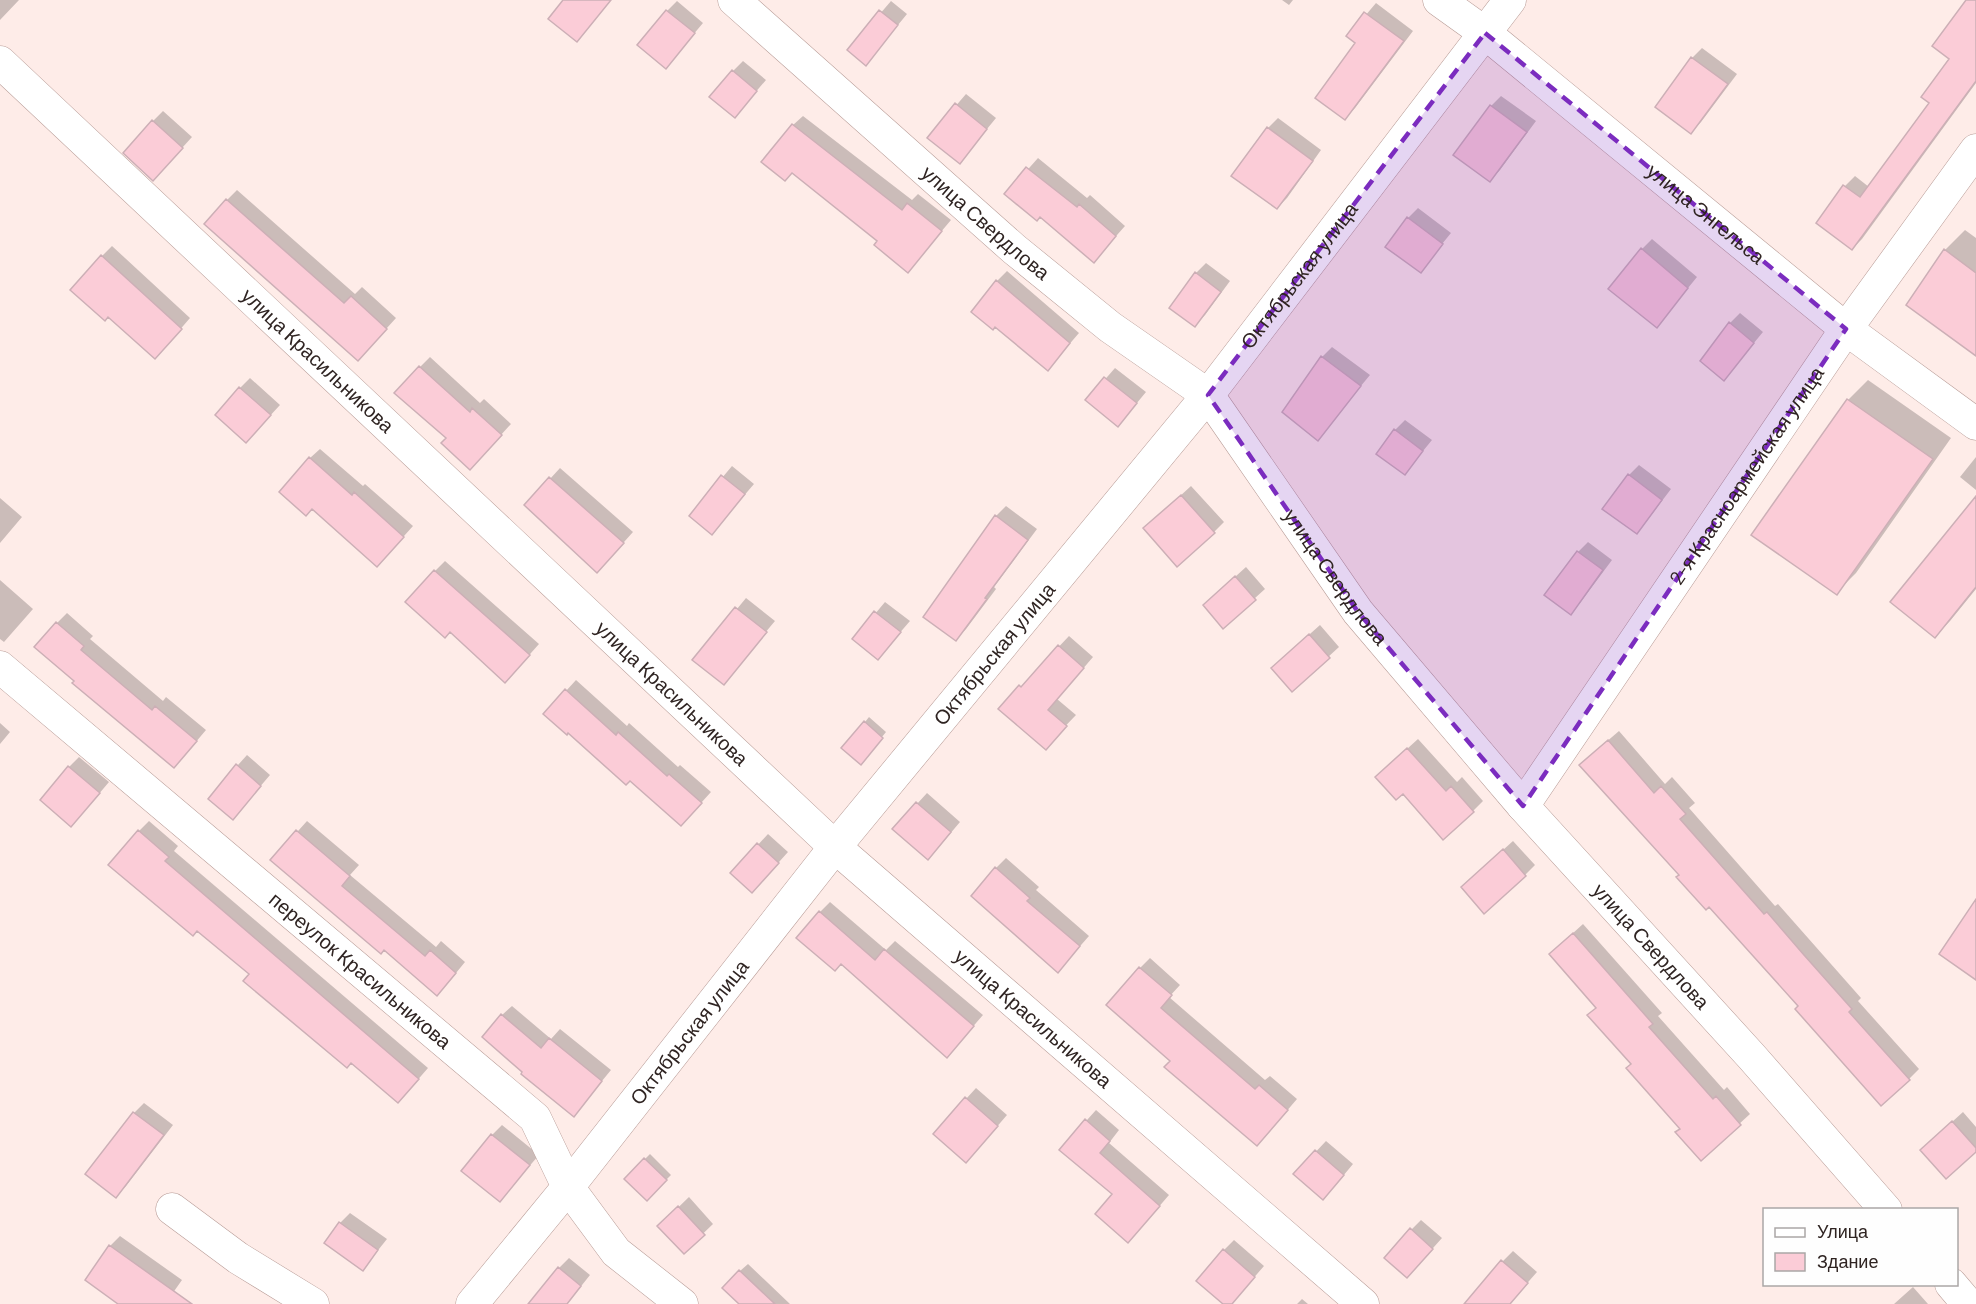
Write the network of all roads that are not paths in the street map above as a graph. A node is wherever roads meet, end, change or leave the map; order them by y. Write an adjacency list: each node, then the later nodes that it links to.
1 (734, 0): 8 (street, улица Свердлова)
2 (1439, 0): 4 (street, улица Энгельса)
3 (1509, 0): 4 (street, Октябрьская улица)
4 (1485, 33): 7 (street, улица Энгельса); 8 (street, Октябрьская улица)
5 (0, 62): 12 (street, улица Красильникова)
6 (1976, 150): 7 (street, 2-я Красноармейская улица)
7 (1846, 329): 9 (street, улица Энгельса); 11 (street, 2-я Красноармейская улица)
8 (1208, 394): 11 (street, улица Свердлова); 12 (street, Октябрьская улица)
9 (1976, 424)
10 (0, 667): 13 (street, переулок Красильникова)
11 (1523, 806): 14 (street, улица Свердлова)
12 (835, 847): 13 (street, Октябрьская улица); 20 (street, улица Красильникова)
13 (568, 1188): 18 (street, Октябрьская улица); 19 (street, переулок Красильникова)
14 (1885, 1208)
15 (172, 1209): 17 (street)
16 (1953, 1286): 21 (street)
17 (313, 1304)
18 (472, 1304)
19 (682, 1304)
20 (1363, 1304)
21 (1968, 1304)

